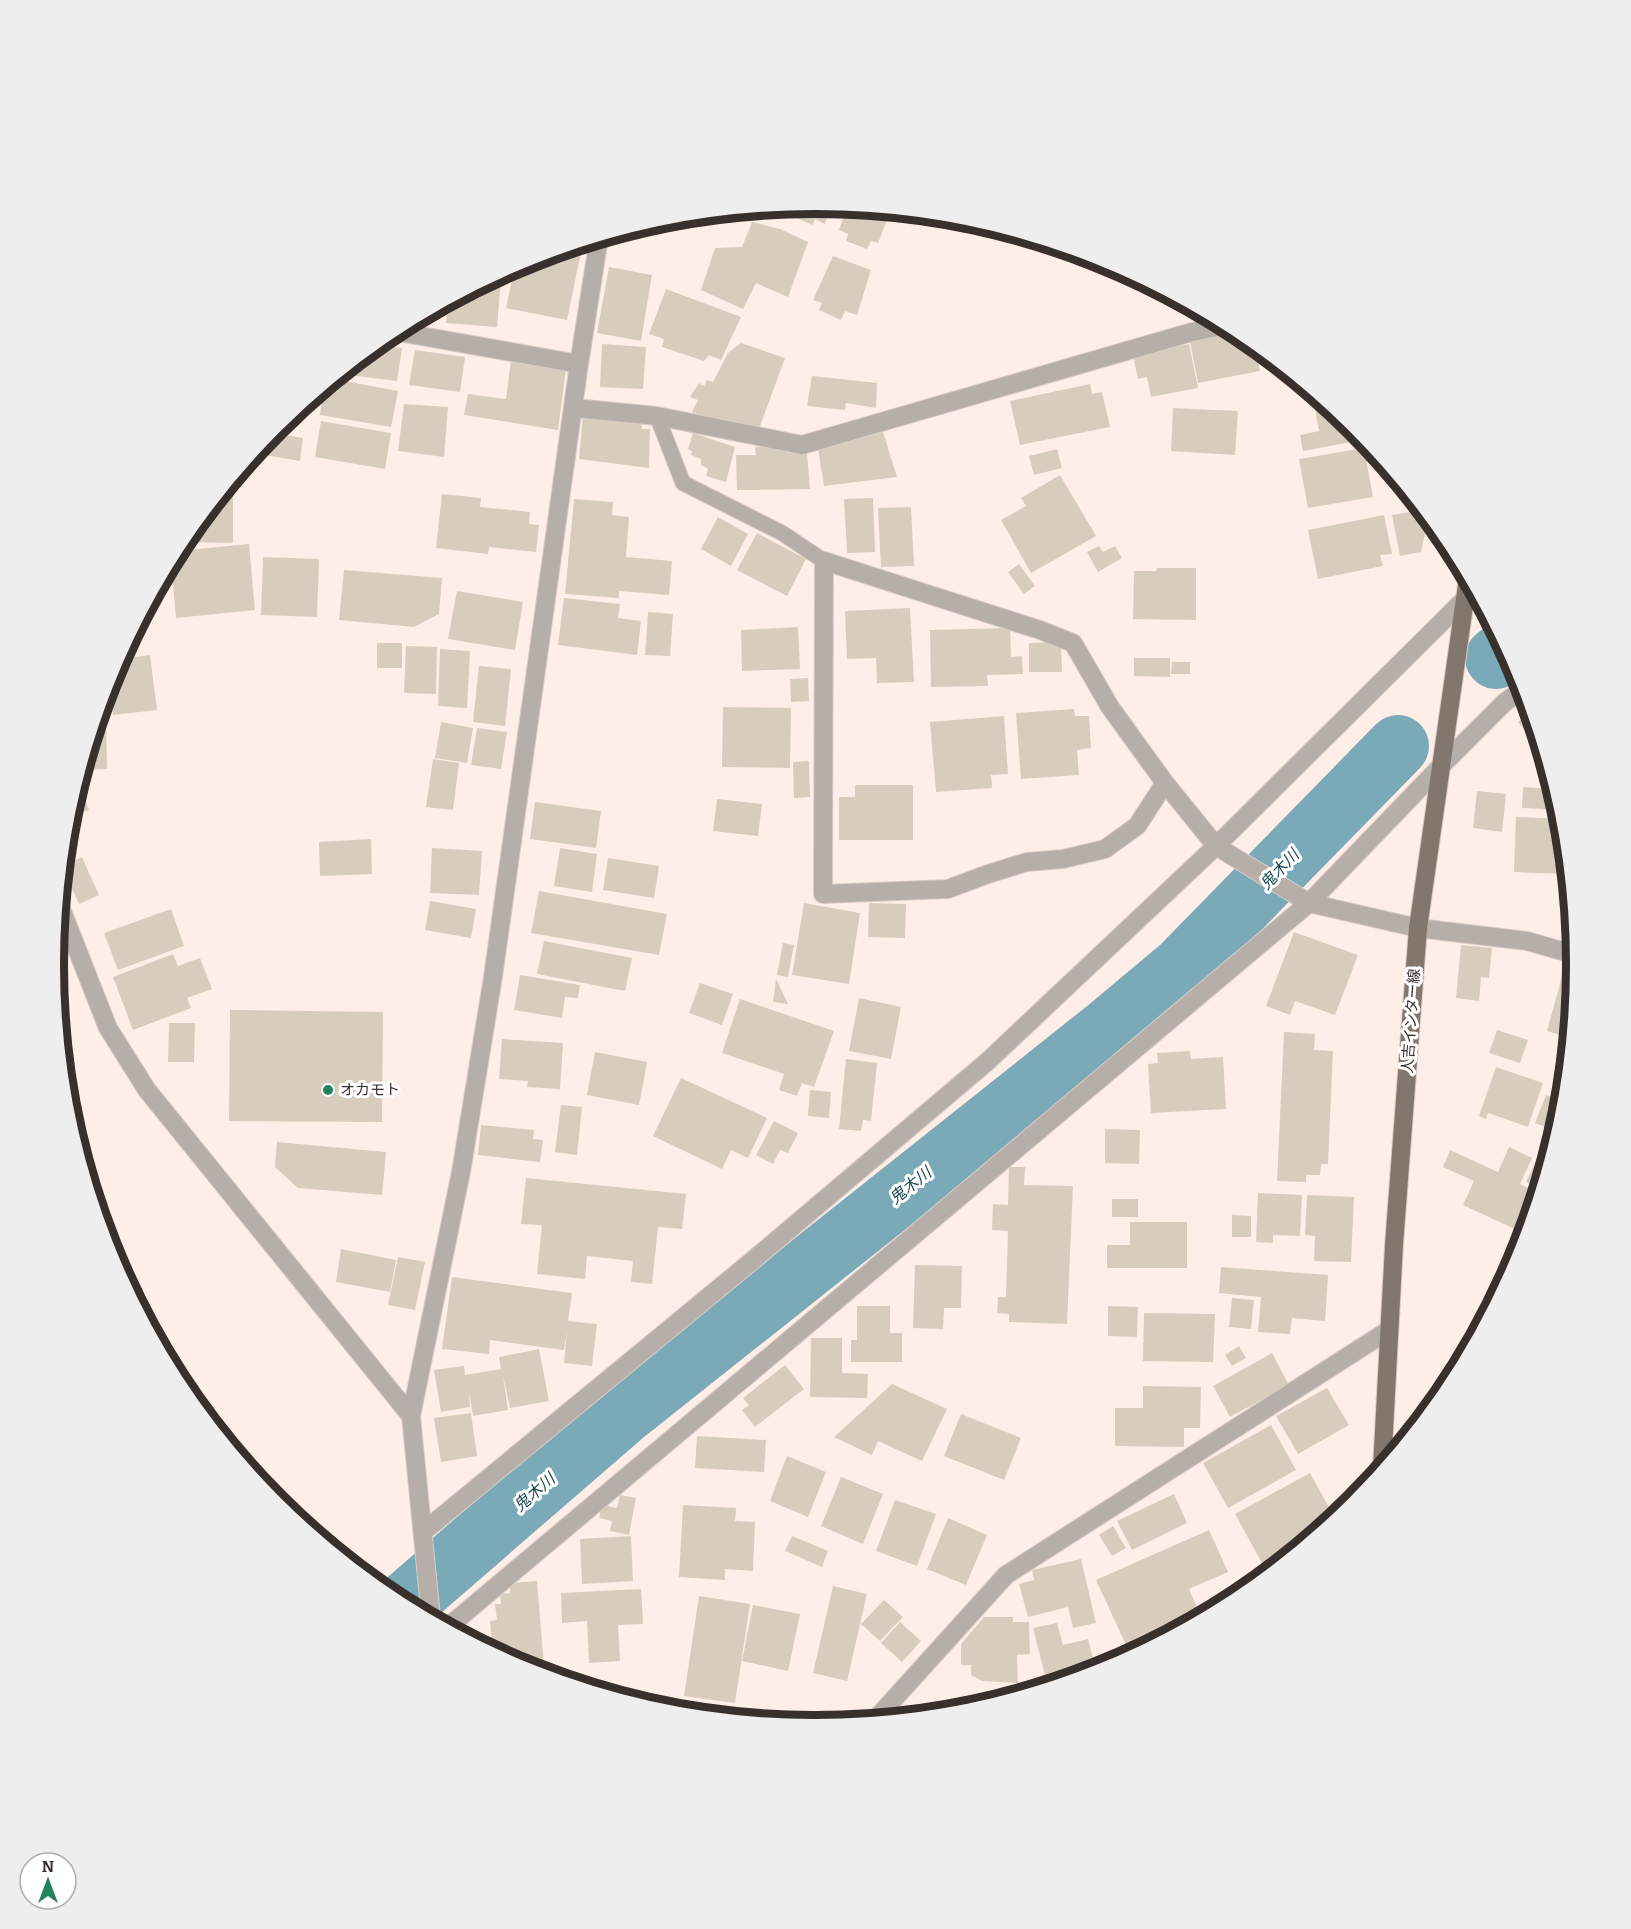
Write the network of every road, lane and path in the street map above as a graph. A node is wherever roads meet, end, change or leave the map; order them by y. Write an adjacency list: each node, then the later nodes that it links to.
1 (598, 246): 4 (street)
2 (1214, 328): 6 (street)
3 (408, 334): 4 (street)
4 (579, 364): 5 (street)
5 (574, 408): 6 (street); 19 (street)
6 (657, 416): 7 (lane)
7 (824, 561): 12 (street); 12 (street)
8 (1469, 595): 13 (street)
9 (1470, 596): 11 (main road, 人吉インター線)
10 (1516, 694): 11 (street)
11 (1440, 767): 14 (street); 16 (main road, 人吉インター線)
12 (1165, 783): 13 (street)
13 (1216, 846): 14 (street); 21 (street)
14 (1309, 903): 16 (street); 23 (street)
15 (66, 921): 19 (street)
16 (1418, 928): 17 (street); 18 (main road, 人吉インター線)
17 (1566, 952)
18 (1389, 1330): 20 (main road, 人吉インター線); 24 (street)
19 (411, 1416): 21 (street)
20 (1383, 1457)
21 (423, 1532): 22 (street)
22 (430, 1609)
23 (454, 1622)
24 (882, 1712)

